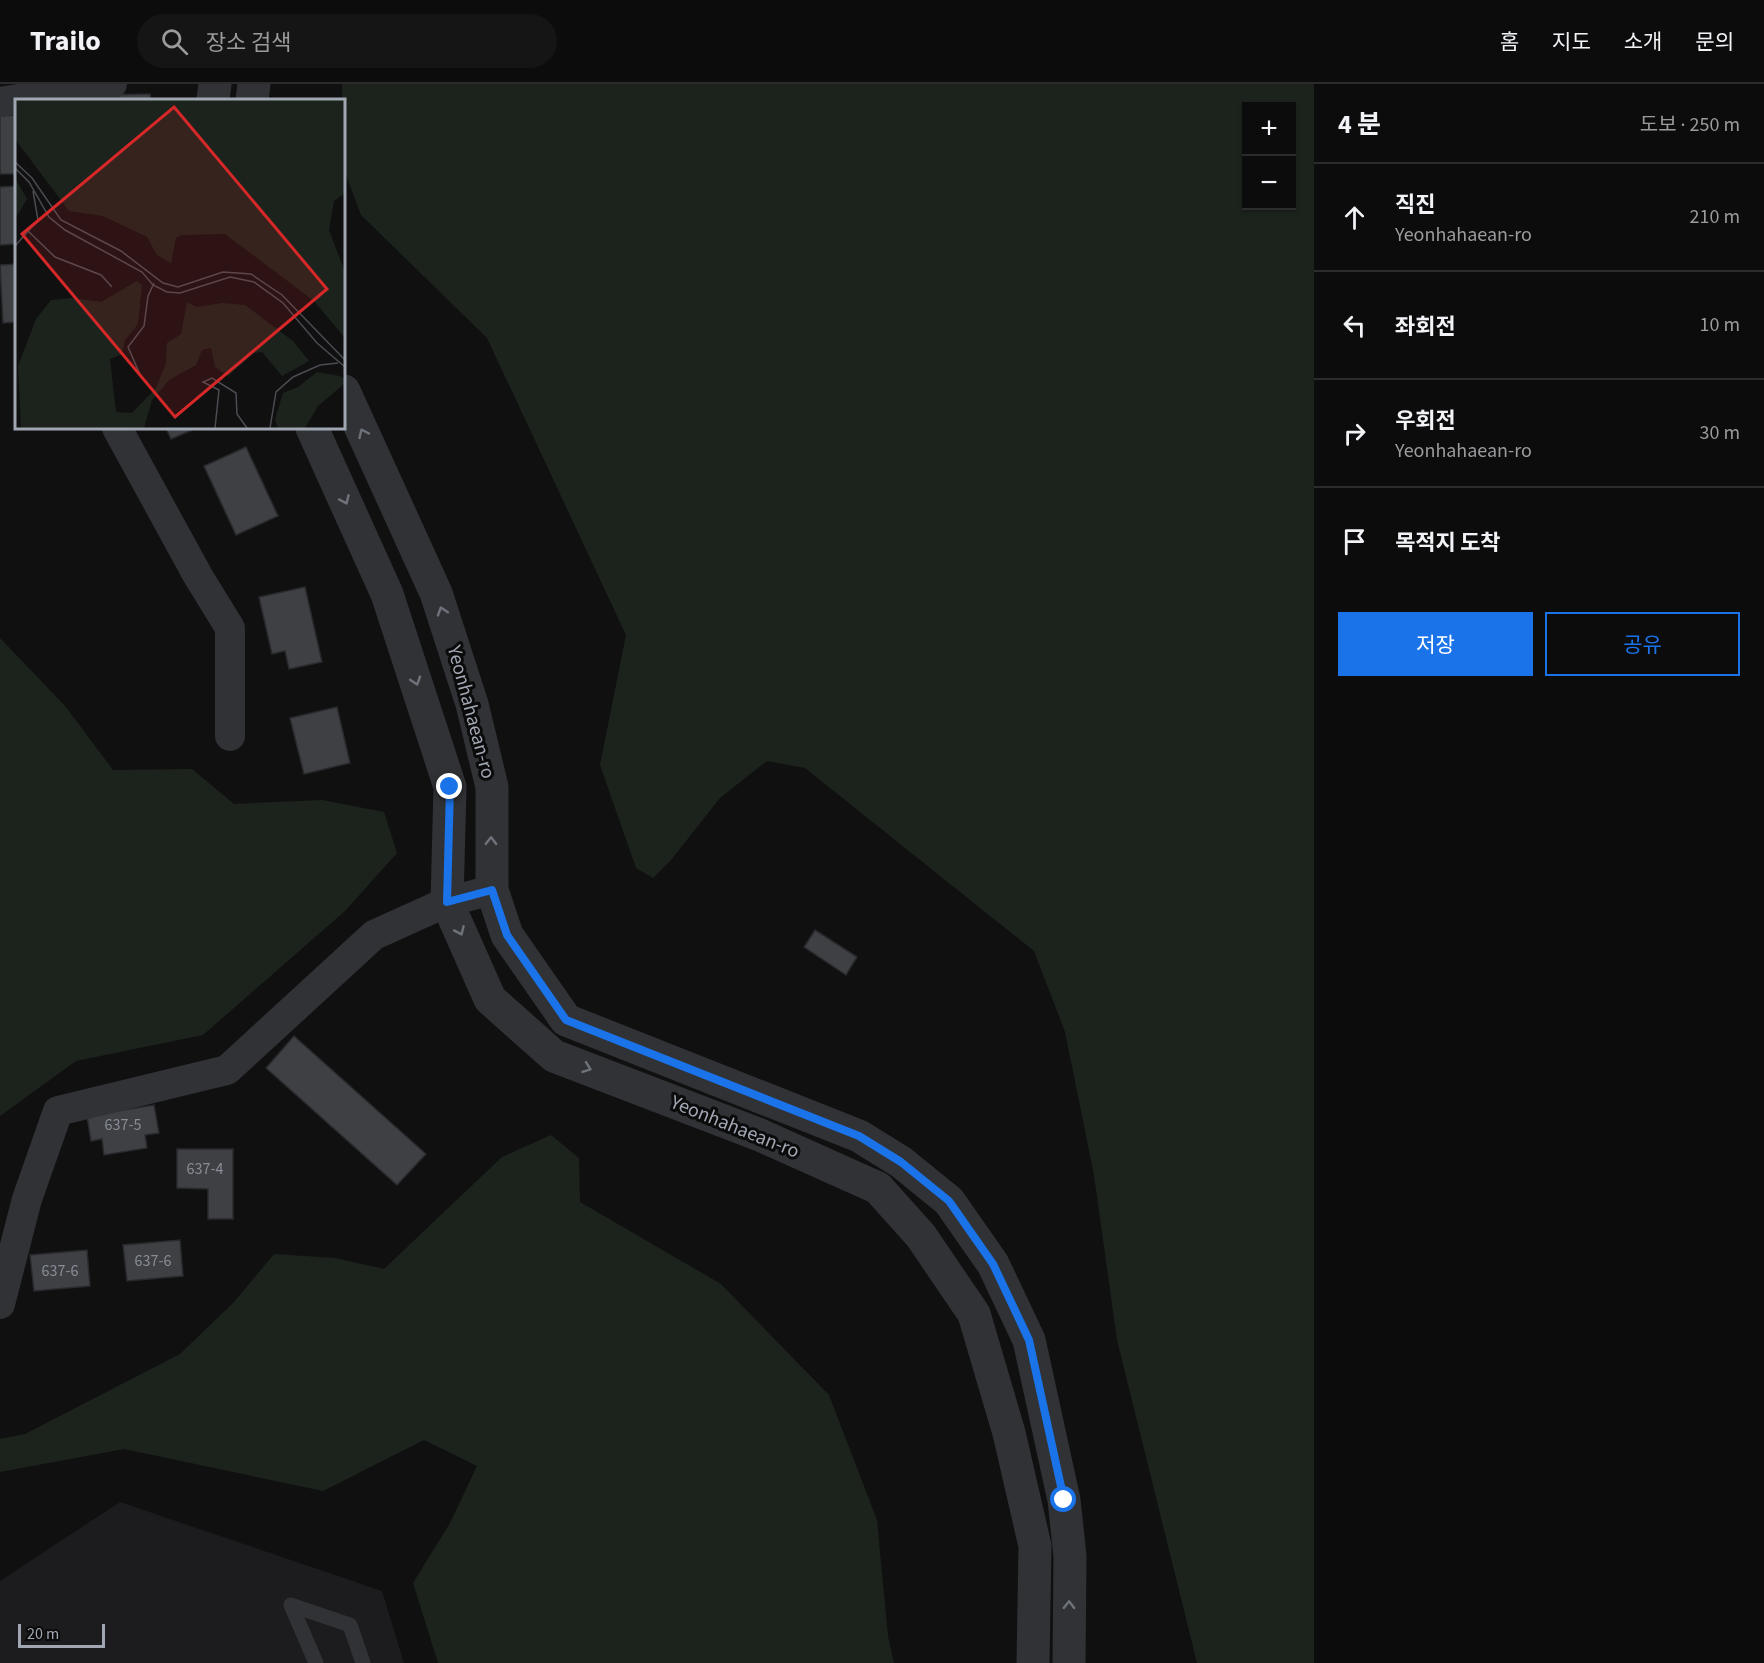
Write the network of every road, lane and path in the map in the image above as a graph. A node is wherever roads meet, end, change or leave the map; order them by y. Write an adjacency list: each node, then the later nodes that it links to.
1 (112, 84): 4 (street)
2 (215, 84): 5 (street)
3 (254, 84): 6 (street)
4 (45, 98)
5 (213, 99)
6 (252, 99)
7 (15, 101): 8 (street)
8 (0, 102)
9 (345, 393): 13 (street, Yeonhahaean-ro, one-way to 9)
10 (118, 429): 12 (street)
11 (312, 429): 14 (street, Yeonhahaean-ro, one-way to 14)
12 (230, 736)
13 (492, 890): 14 (street); 19 (street, Yeonhahaean-ro, one-way to 13)
14 (447, 902): 15 (street); 18 (street, Yeonhahaean-ro, one-way to 18)
15 (0, 1304)
16 (316, 1663): 17 (lane)
17 (363, 1663)
18 (1033, 1663)
19 (1069, 1663)

